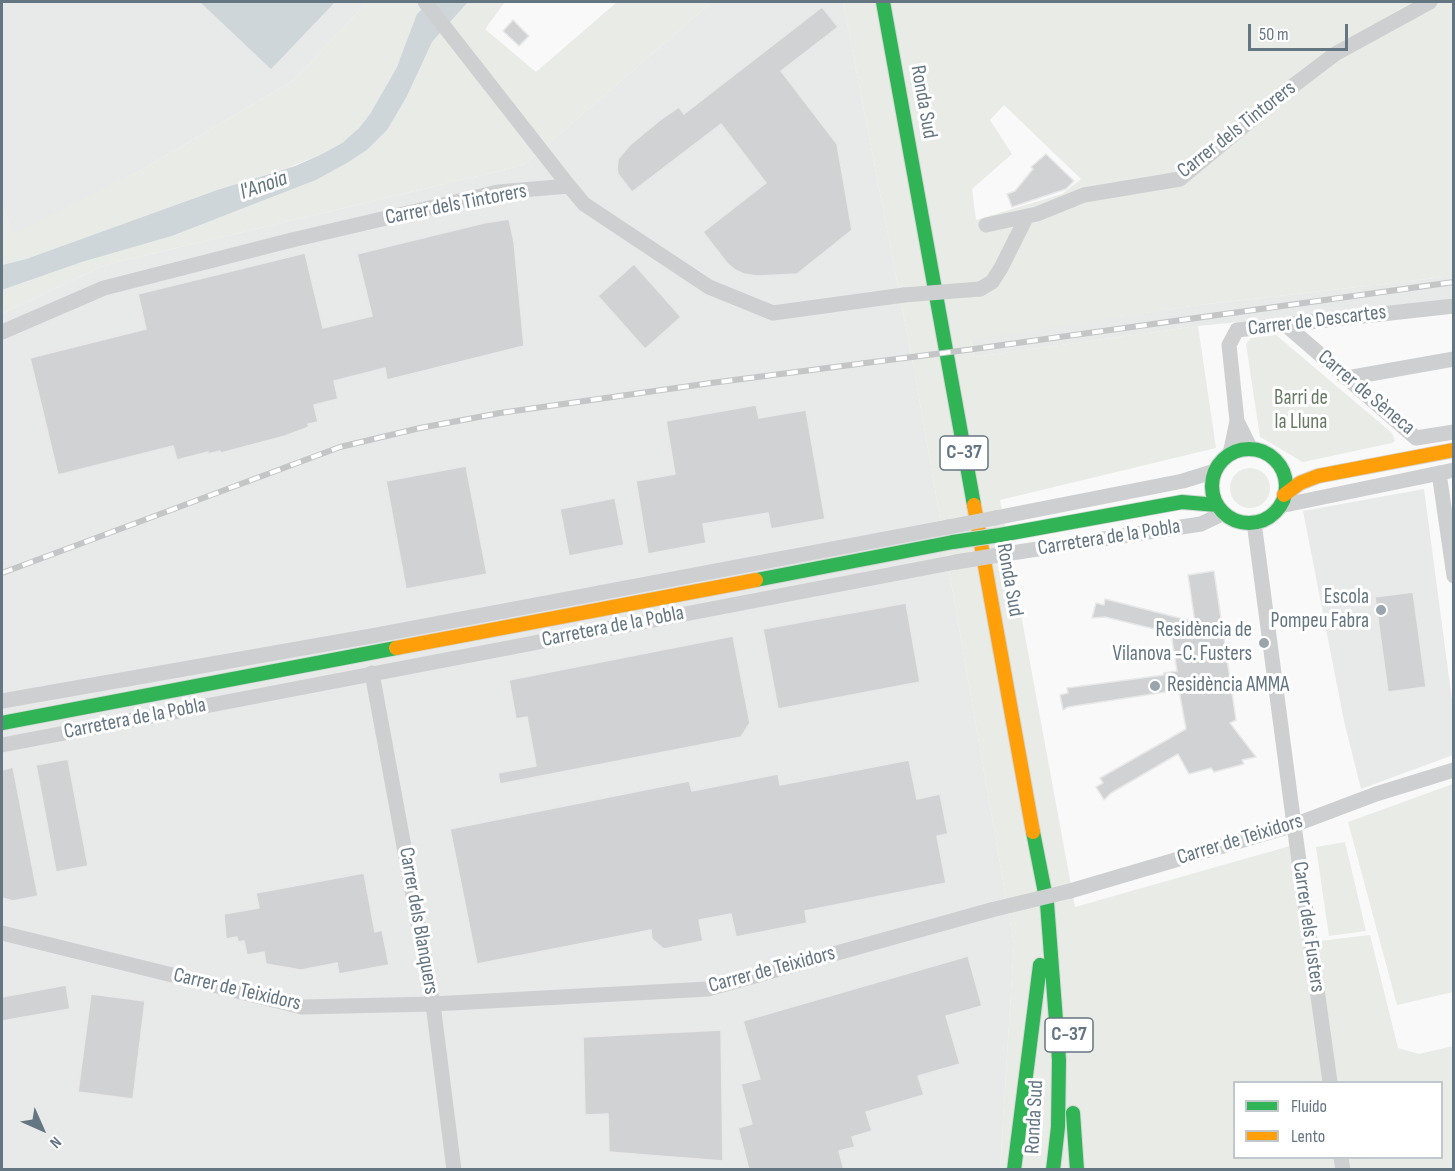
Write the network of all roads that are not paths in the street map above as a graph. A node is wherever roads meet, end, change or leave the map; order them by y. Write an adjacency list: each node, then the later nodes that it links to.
1 (425, 2): 4 (street)
2 (883, 2): 32 (main road, Ronda Sud / C-37)
3 (1430, 2): 5 (street, Carrer dels Tintorers)
4 (569, 186): 5 (street, bridge); 9 (street, Carrer dels Tintorers)
5 (1027, 216): 6 (street, Carrer dels Tintorers)
6 (986, 225)
7 (1454, 306): 8 (street, Carrer de Descartes)
8 (1286, 325): 11 (street, Carrer de Sèneca); 12 (street, Carrer de Descartes)
9 (2, 332)
10 (1454, 359): 11 (street)
11 (1347, 378): 13 (street, Carrer de Sèneca)
12 (1237, 421): 14 (street, Carrer de Descartes); 16 (street, Carrer de Descartes)
13 (1454, 432)
14 (1251, 449): 16 (main road); 17 (main road)
15 (1454, 450): 19 (main road)
16 (1230, 454): 20 (main road)
17 (1279, 464): 19 (main road); 21 (main road)
18 (1446, 472): 21 (street); 25 (street)
19 (1318, 476): 21 (main road)
20 (1214, 477): 22 (main road, Carretera de la Pobla); 23 (main road); 27 (street, Carretera de la Pobla, bridge)
21 (1282, 501): 24 (main road)
22 (1182, 502): 23 (main road, Carretera de la Pobla); 28 (main road, Carretera de la Pobla, bridge)
23 (1221, 509): 24 (main road); 26 (street, Carretera de la Pobla, bridge)
24 (1254, 522): 31 (street, Carrer dels Fusters)
25 (1454, 576)
26 (372, 673): 29 (street, Carretera de la Pobla); 34 (street, Carrer dels Blanquers)
27 (2, 701)
28 (2, 723)
29 (2, 745)
30 (1454, 770): 31 (street, Carrer de Teixidors)
31 (1294, 825): 34 (street, Carrer de Teixidors, bridge); 35 (street, Carrer dels Fusters)
32 (1047, 903): 37 (main road, C-37); 38 (main road, Ronda Sud / C-37); 39 (main road, C-37)
33 (2, 933): 34 (street, Carrer de Teixidors)
34 (433, 1004): 36 (street, Carrer dels Blanquers)
35 (1330, 1081)
36 (454, 1170)
37 (1014, 1170)
38 (1053, 1170)
39 (1077, 1170)

